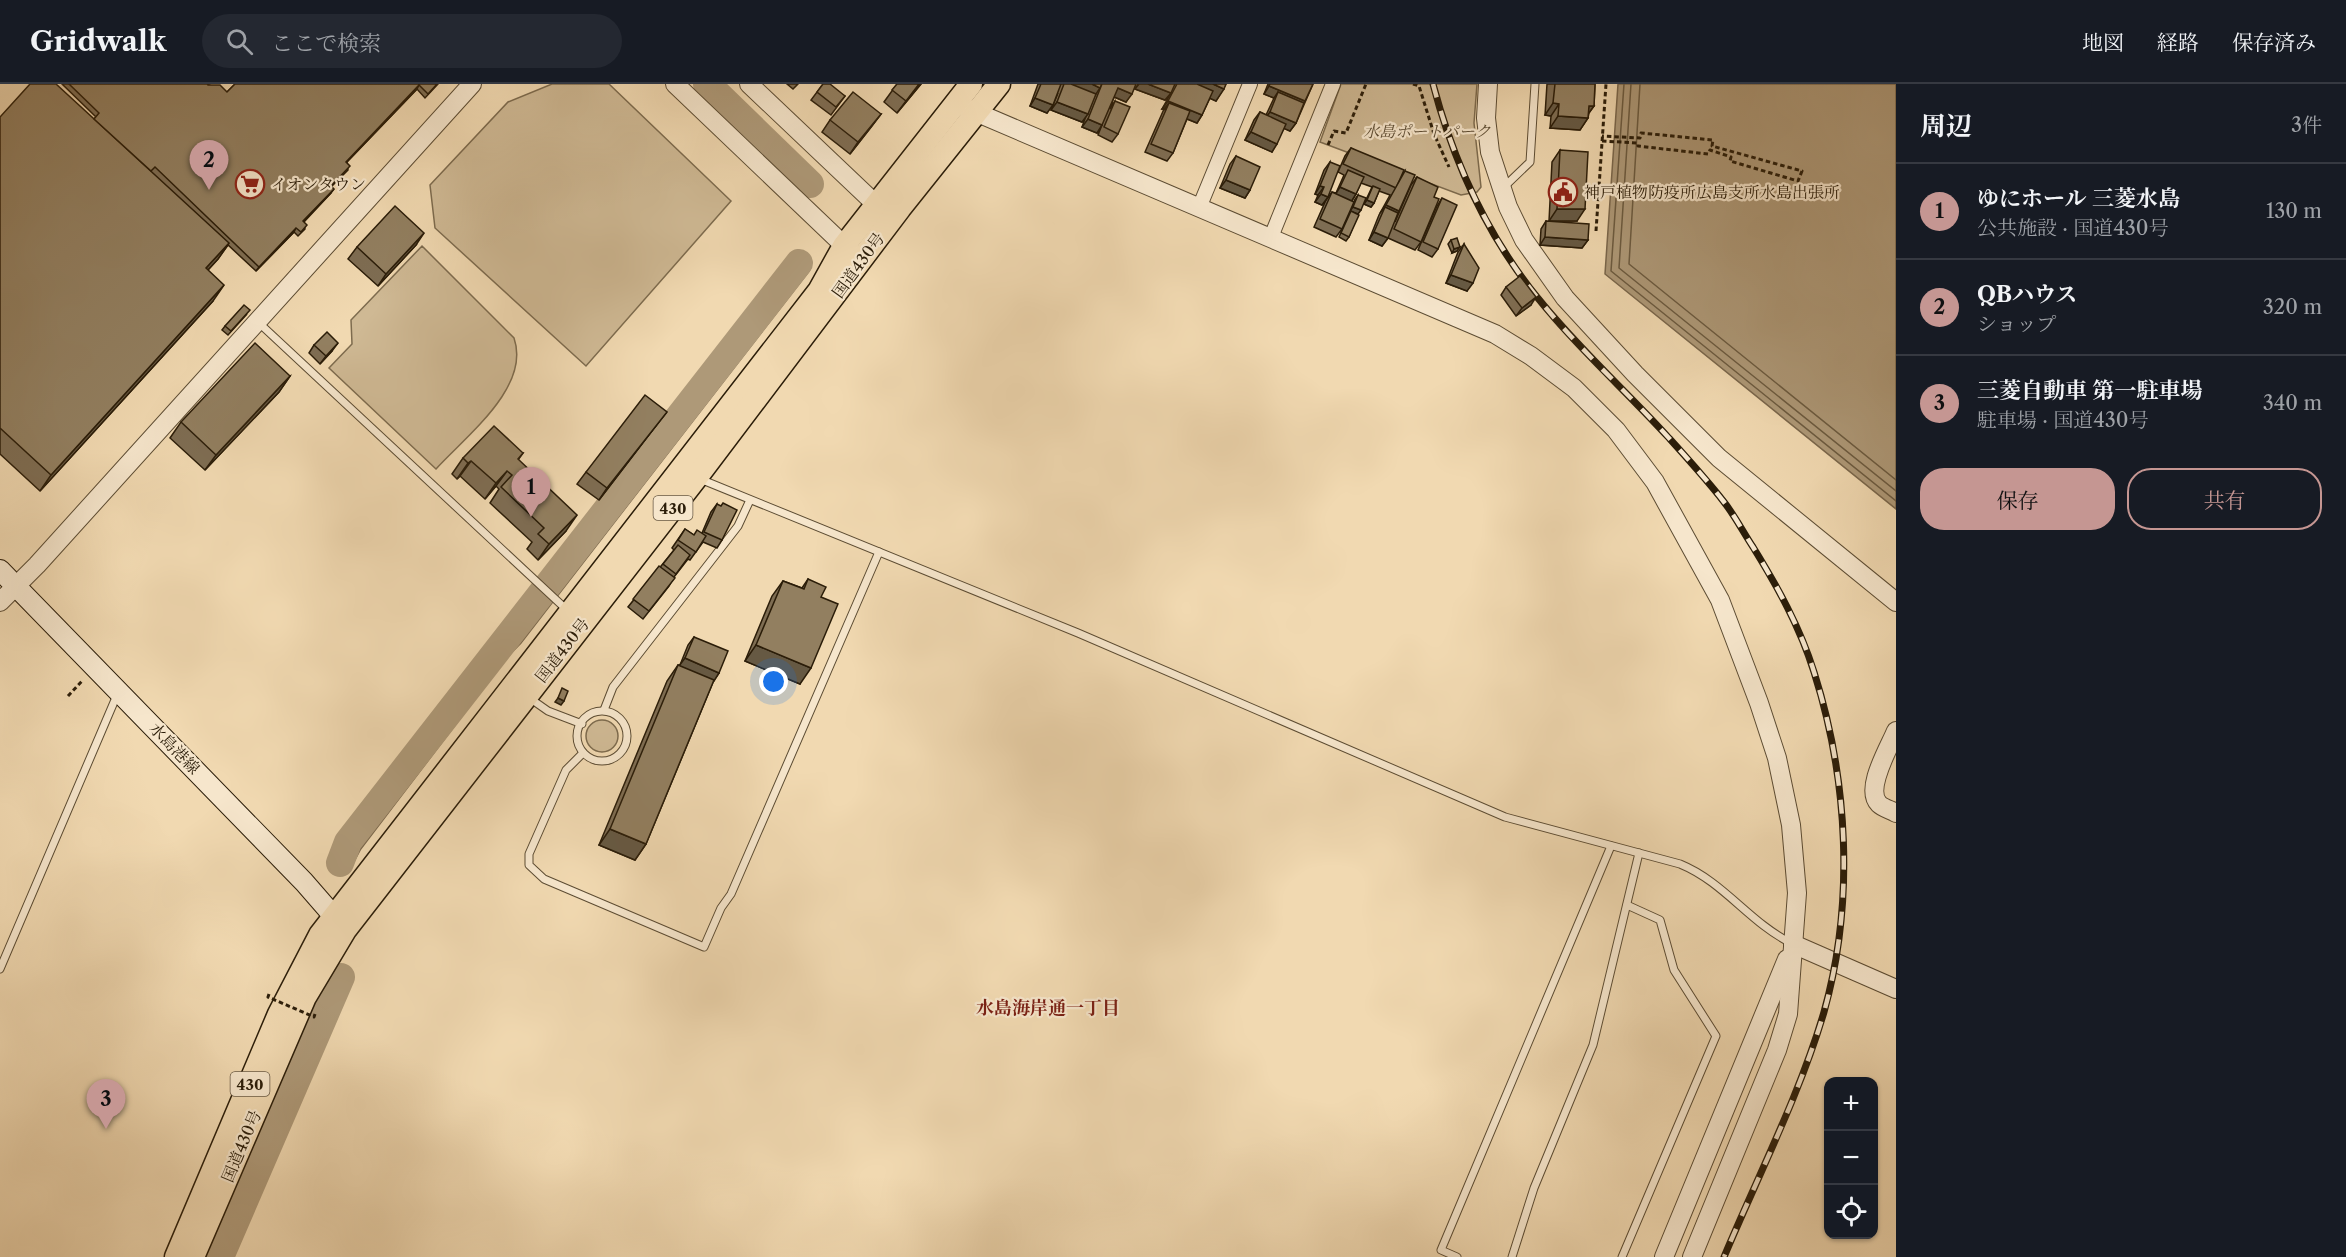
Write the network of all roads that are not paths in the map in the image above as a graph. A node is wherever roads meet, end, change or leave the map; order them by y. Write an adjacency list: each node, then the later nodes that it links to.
1 (472, 84): 17 (street)
2 (675, 84): 15 (street)
3 (749, 84): 13 (street)
4 (971, 84): 10 (highway, 国道430号 / 430)
5 (999, 84): 10 (highway, 国道430号 / 430)
6 (1250, 84): 12 (street)
7 (1333, 84): 14 (street)
8 (1488, 84): 11 (street)
9 (1535, 84): 11 (lane)
10 (966, 108): 12 (street); 13 (highway, 国道430号 / 430)
11 (1502, 189): 24 (street)
12 (1199, 208): 14 (street)
13 (884, 212): 15 (highway, 国道430号 / 430); 16 (highway, 国道430号 / 430)
14 (1271, 237): 37 (street)
15 (844, 246): 16 (street); 18 (highway, 国道430号 / 430)
16 (861, 262): 18 (highway, 国道430号 / 430)
17 (257, 322): 22 (street); 25 (lane)
18 (690, 472): 19 (lane); 25 (highway, 国道430号 / 430)
19 (750, 500): 20 (lane); 28 (lane)
20 (879, 552): 31 (lane); 33 (lane)
21 (0, 570): 22 (main road, 水島港線)
22 (16, 586): 23 (street); 26 (main road, 水島港線)
23 (0, 602)
24 (1896, 602)
25 (571, 612): 27 (highway, 国道430号 / 430)
26 (119, 690): 36 (main road, 水島港線); 38 (lane)
27 (519, 690): 29 (lane); 36 (highway, 国道430号 / 430)
28 (604, 710): 29 (lane); 31 (lane)
29 (582, 724): 31 (lane)
30 (1896, 731): 32 (street)
31 (583, 753)
32 (1896, 813)
33 (1611, 846): 34 (lane); 43 (lane)
34 (1639, 853): 35 (lane); 37 (lane)
35 (1627, 905): 44 (lane); 45 (lane)
36 (339, 924): 41 (highway, 国道430号 / 430); 42 (highway, 国道430号 / 430)
37 (1793, 944): 40 (street); 46 (street); 47 (street)
38 (3, 953): 39 (lane)
39 (0, 969)
40 (1896, 989)
41 (176, 1257)
42 (193, 1257)
43 (1457, 1257)
44 (1512, 1257)
45 (1622, 1257)
46 (1664, 1257)
47 (1692, 1257)

